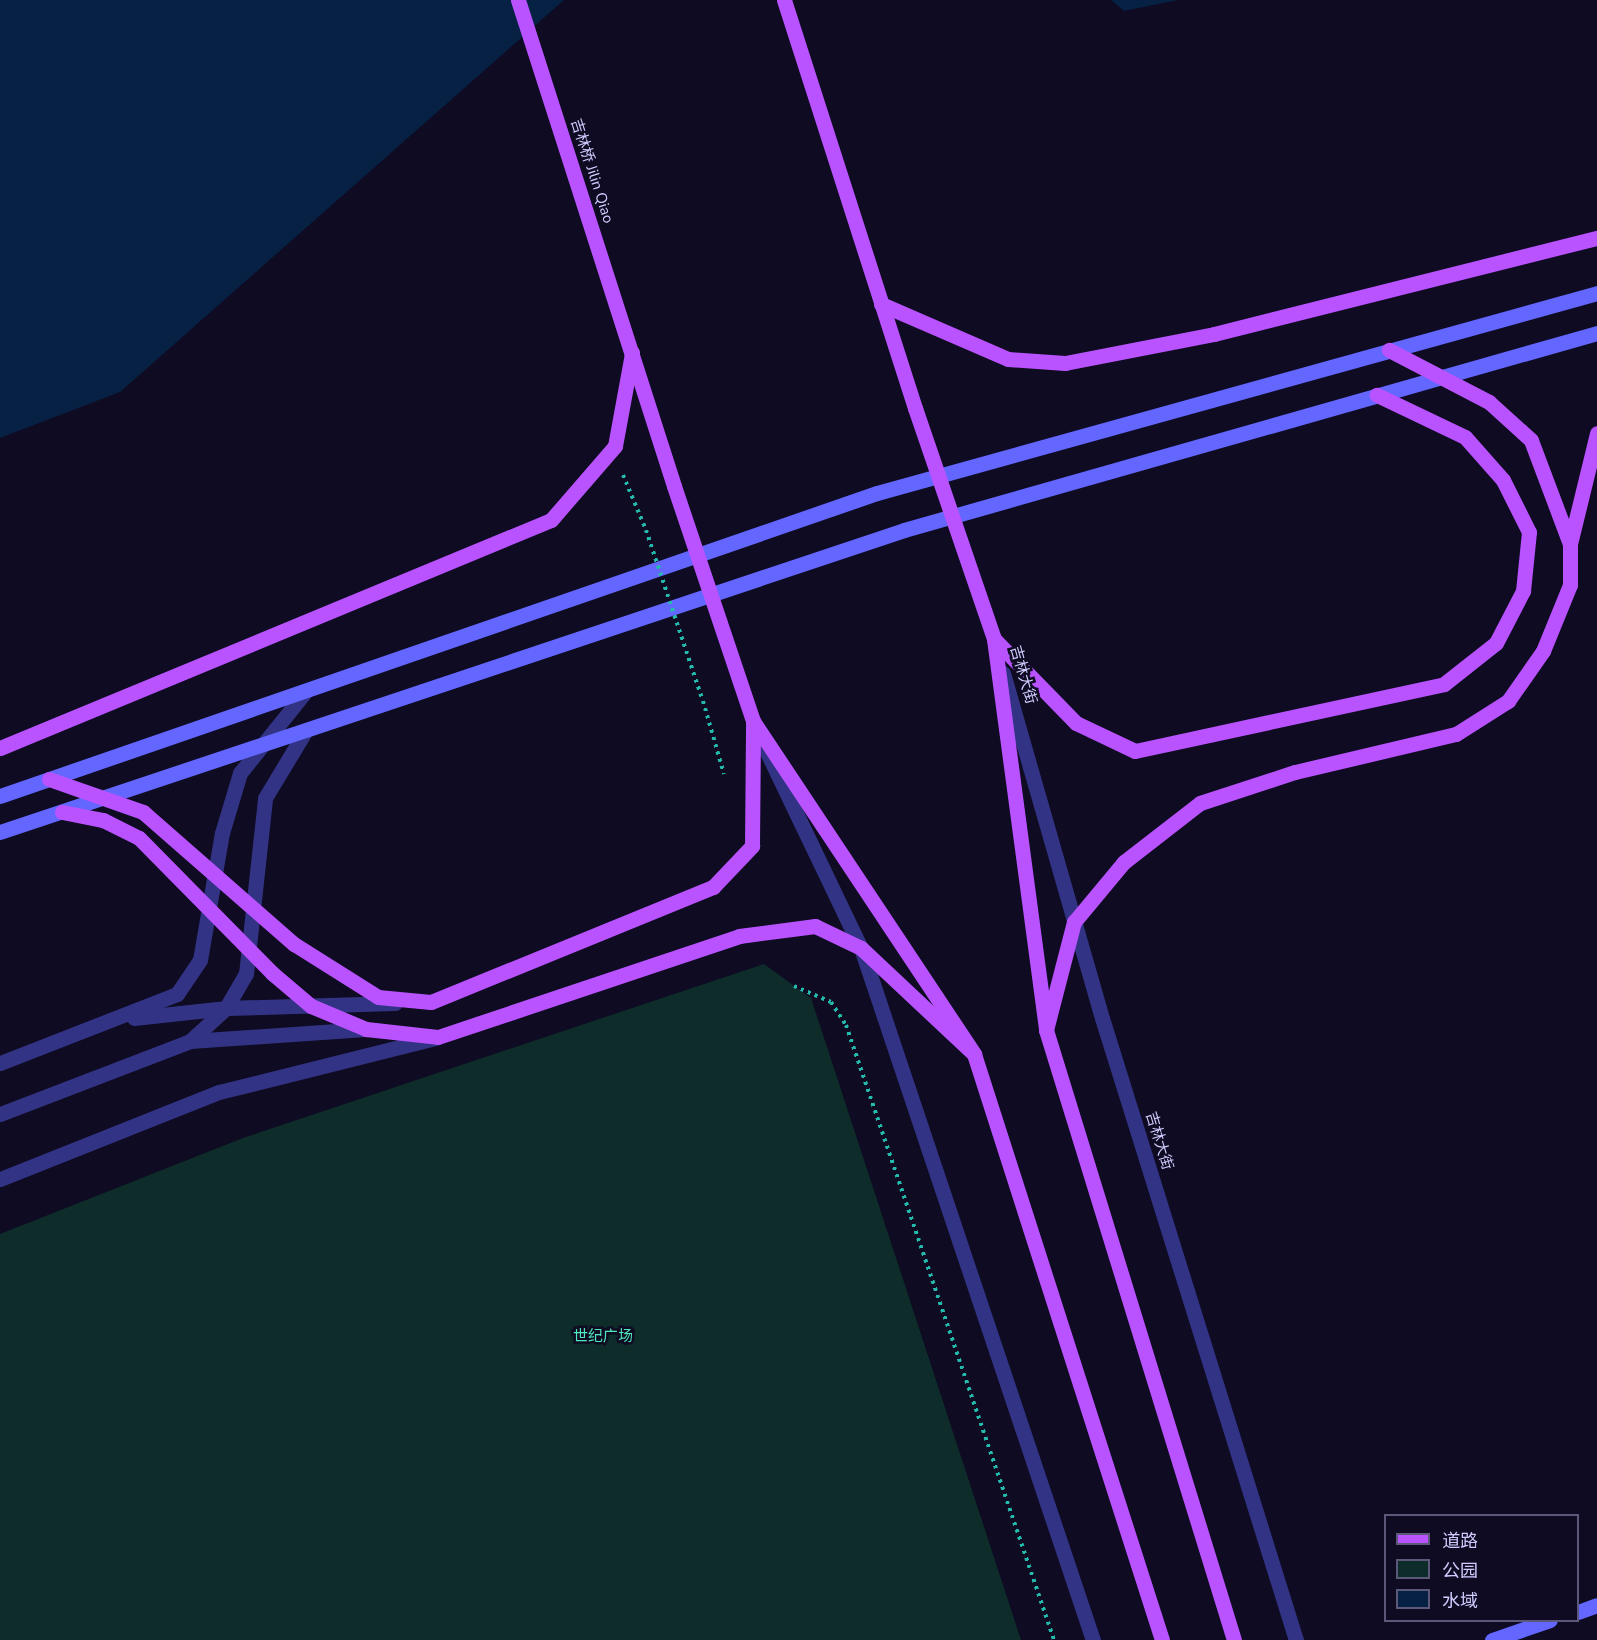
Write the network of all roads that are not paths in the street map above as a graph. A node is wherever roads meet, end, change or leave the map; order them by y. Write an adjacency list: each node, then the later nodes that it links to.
1 (518, 0): 8 (main road, 吉林桥 Jilin Qiao)
2 (784, 0): 5 (main road)
3 (1597, 238): 5 (main road)
4 (1597, 293): 7 (main road)
5 (881, 304): 13 (main road, bridge)
6 (1597, 333): 9 (main road)
7 (1389, 350): 9 (main road); 14 (main road)
8 (632, 353): 15 (main road, 吉林桥 Jilin Qiao, bridge); 18 (main road)
9 (1439, 377): 10 (main road); 12 (main road)
10 (1377, 395): 13 (main road); 16 (main road)
11 (1597, 433): 12 (main road)
12 (1570, 544): 27 (main road)
13 (994, 639): 27 (street, 吉林大街); 35 (main road, 吉林大街)
14 (306, 691): 17 (street); 19 (main road)
15 (753, 721): 28 (street); 30 (main road); 38 (main road)
16 (306, 730): 17 (main road); 25 (street)
17 (262, 745): 21 (main road); 24 (street)
18 (0, 748)
19 (49, 779): 20 (main road); 21 (main road)
20 (0, 796)
21 (106, 798): 22 (main road); 24 (main road)
22 (62, 812): 23 (main road); 26 (main road)
23 (0, 832)
24 (216, 875): 25 (main road); 26 (street)
25 (251, 907): 29 (street); 30 (main road)
26 (210, 914): 29 (main road); 33 (street)
27 (1074, 922): 35 (main road); 48 (street, 吉林大街)
28 (861, 948): 36 (main road); 38 (main road); 45 (street)
29 (248, 950): 31 (main road); 32 (street)
30 (431, 1002): 31 (street)
31 (311, 1006): 32 (street); 34 (main road)
32 (226, 1008): 33 (street); 37 (street)
33 (112, 1020): 39 (street)
34 (366, 1029): 36 (main road); 37 (street)
35 (1046, 1030): 47 (main road, 吉林大街)
36 (438, 1037): 41 (street)
37 (190, 1041): 40 (street)
38 (974, 1054): 46 (main road)
39 (0, 1063)
40 (0, 1114)
41 (0, 1179)
42 (1597, 1605): 43 (main road)
43 (1579, 1612)
44 (1545, 1622): 49 (main road)
45 (1094, 1640)
46 (1162, 1640)
47 (1234, 1640)
48 (1296, 1640)
49 (1492, 1640)

